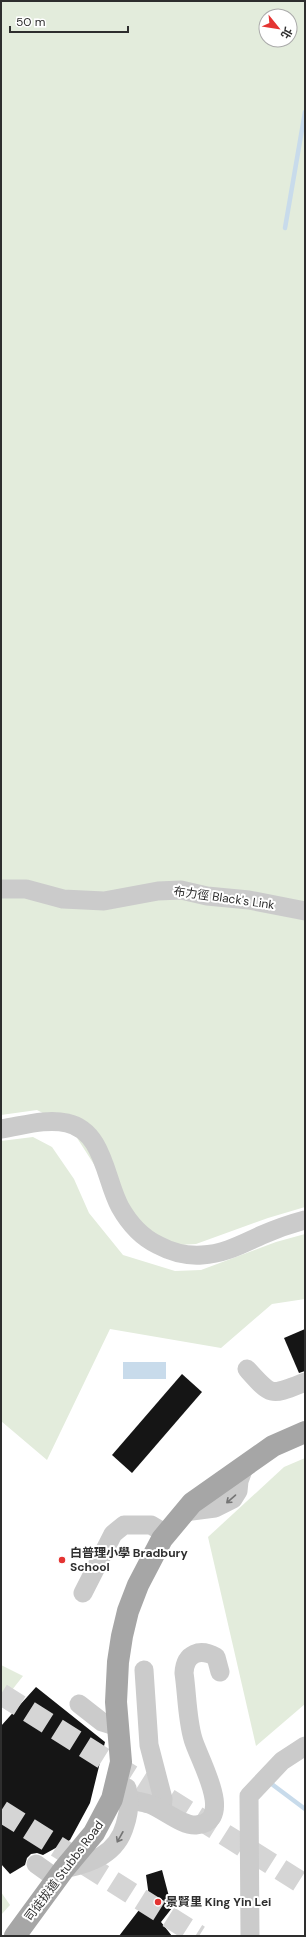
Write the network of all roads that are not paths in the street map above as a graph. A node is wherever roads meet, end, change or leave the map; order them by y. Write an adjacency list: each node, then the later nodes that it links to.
1 (1, 889): 2 (street, 布力徑 Black's Link)
2 (305, 911)
3 (1, 1129): 4 (street)
4 (305, 1220)
5 (247, 1369): 6 (street)
6 (305, 1382)
7 (305, 1432): 8 (main road, 司徒拔道 Stubbs Road)
8 (166, 1534): 9 (street); 13 (main road, 司徒拔道 Stubbs Road)
9 (83, 1592)
10 (144, 1670): 17 (street)
11 (220, 1672): 17 (street)
12 (78, 1704): 13 (street)
13 (118, 1726): 15 (main road, 司徒拔道 Stubbs Road)
14 (305, 1746): 21 (street)
15 (121, 1762): 16 (street); 19 (main road, 司徒拔道 Stubbs Road)
16 (128, 1799): 17 (street); 19 (street, one-way to 19)
17 (162, 1810)
18 (36, 1864): 19 (street)
19 (61, 1874): 20 (main road, 司徒拔道 Stubbs Road)
20 (15, 1936)
21 (250, 1936)

